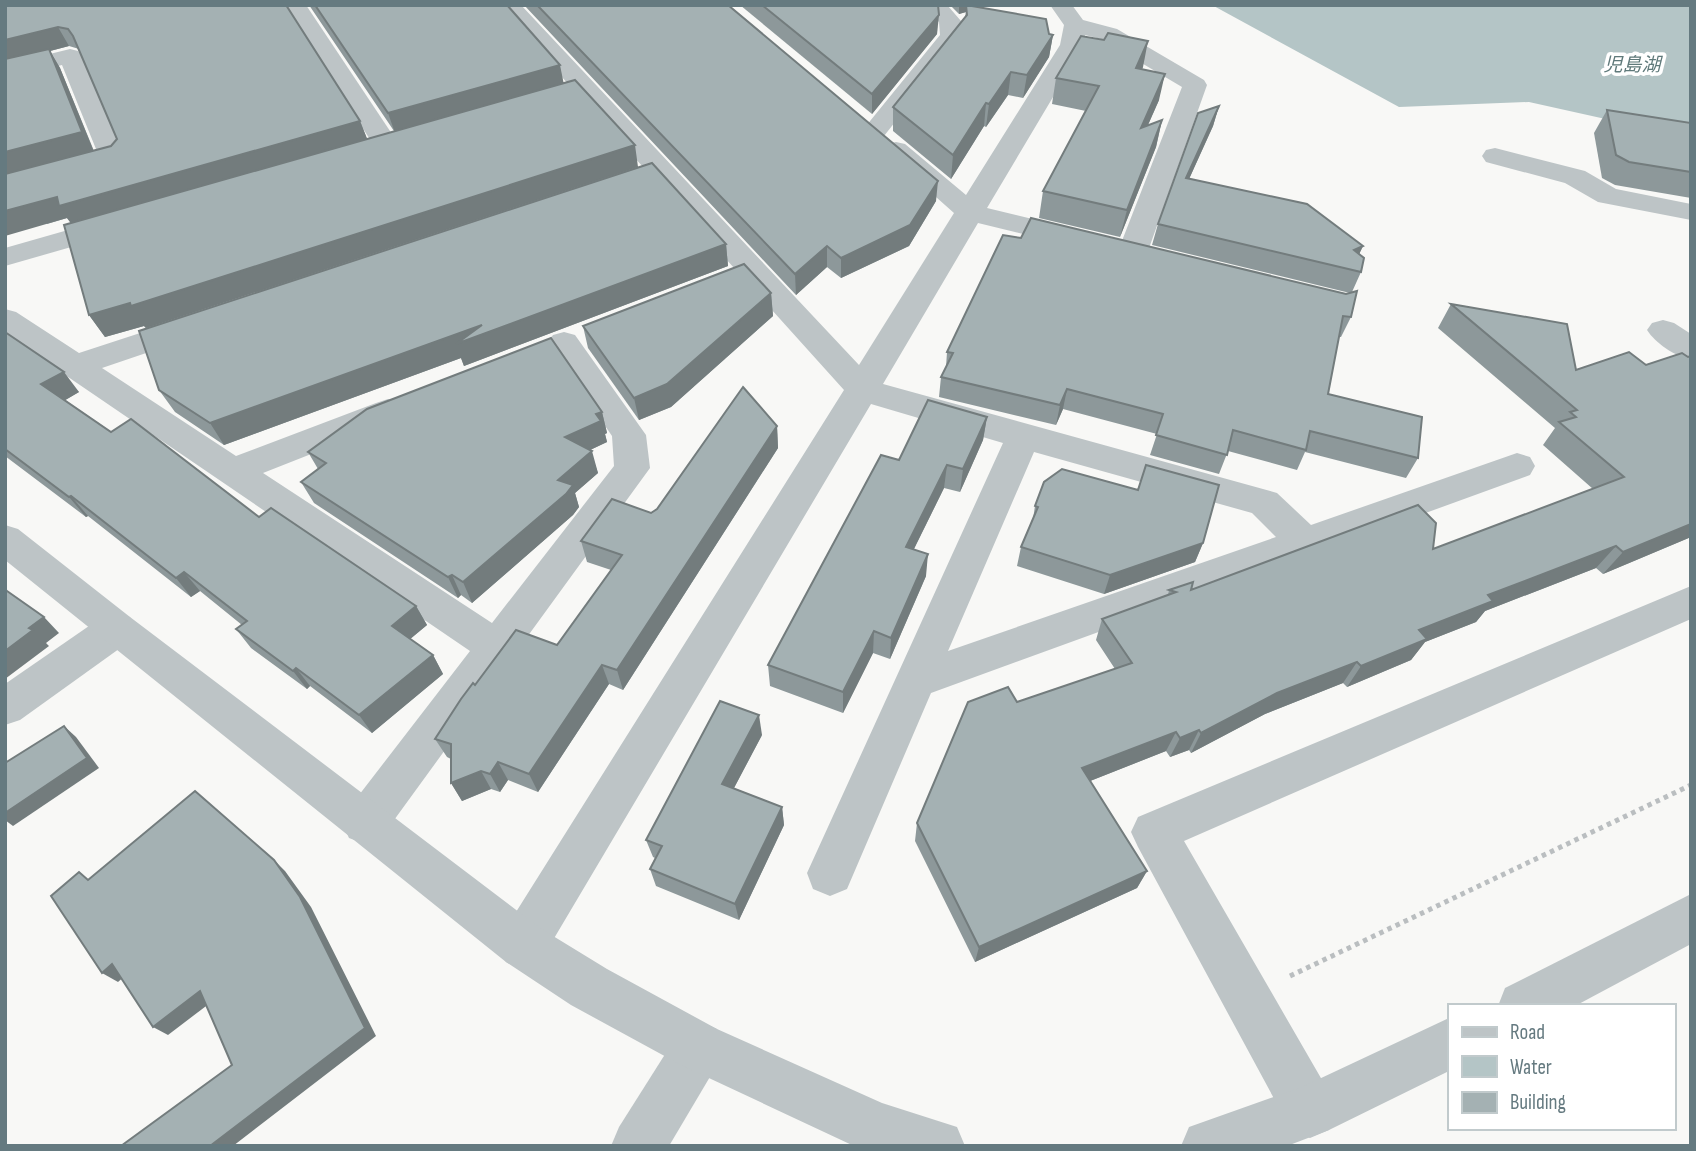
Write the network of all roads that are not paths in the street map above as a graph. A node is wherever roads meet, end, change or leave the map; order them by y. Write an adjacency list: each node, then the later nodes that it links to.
1 (295, 5): 9 (street)
2 (508, 5): 23 (street)
3 (931, 5): 7 (street)
4 (1068, 15): 13 (street); 13 (street)
5 (5, 72): 12 (street)
6 (855, 115): 7 (street)
7 (875, 131): 13 (street)
8 (413, 139): 9 (street)
9 (387, 146): 10 (street)
10 (360, 154)
11 (1495, 156): 14 (street)
12 (5, 188)
13 (971, 212): 23 (street)
14 (1691, 212)
15 (137, 219): 16 (street)
16 (5, 257)
17 (218, 318): 22 (street)
18 (5, 319): 22 (street)
19 (1663, 330): 21 (street)
20 (564, 342): 32 (street)
21 (1691, 350)
22 (75, 366): 27 (street)
23 (863, 390): 25 (street); 38 (street)
24 (411, 402): 27 (street)
25 (1023, 437): 29 (street); 33 (street)
26 (1517, 466): 29 (street)
27 (233, 471): 32 (street)
28 (5, 538): 31 (street)
29 (1304, 541): 33 (street)
30 (1691, 602): 42 (street)
31 (116, 629): 34 (street); 35 (street)
32 (497, 648): 35 (street)
33 (914, 681): 36 (street)
34 (5, 708)
35 (365, 823): 38 (street)
36 (830, 873)
37 (1691, 918): 39 (street)
38 (523, 945): 41 (street)
39 (1526, 1004)
40 (1448, 1044): 42 (street)
41 (699, 1047): 43 (street); 44 (street)
42 (1310, 1111): 45 (street)
43 (638, 1146)
44 (938, 1146)
45 (1208, 1146)

